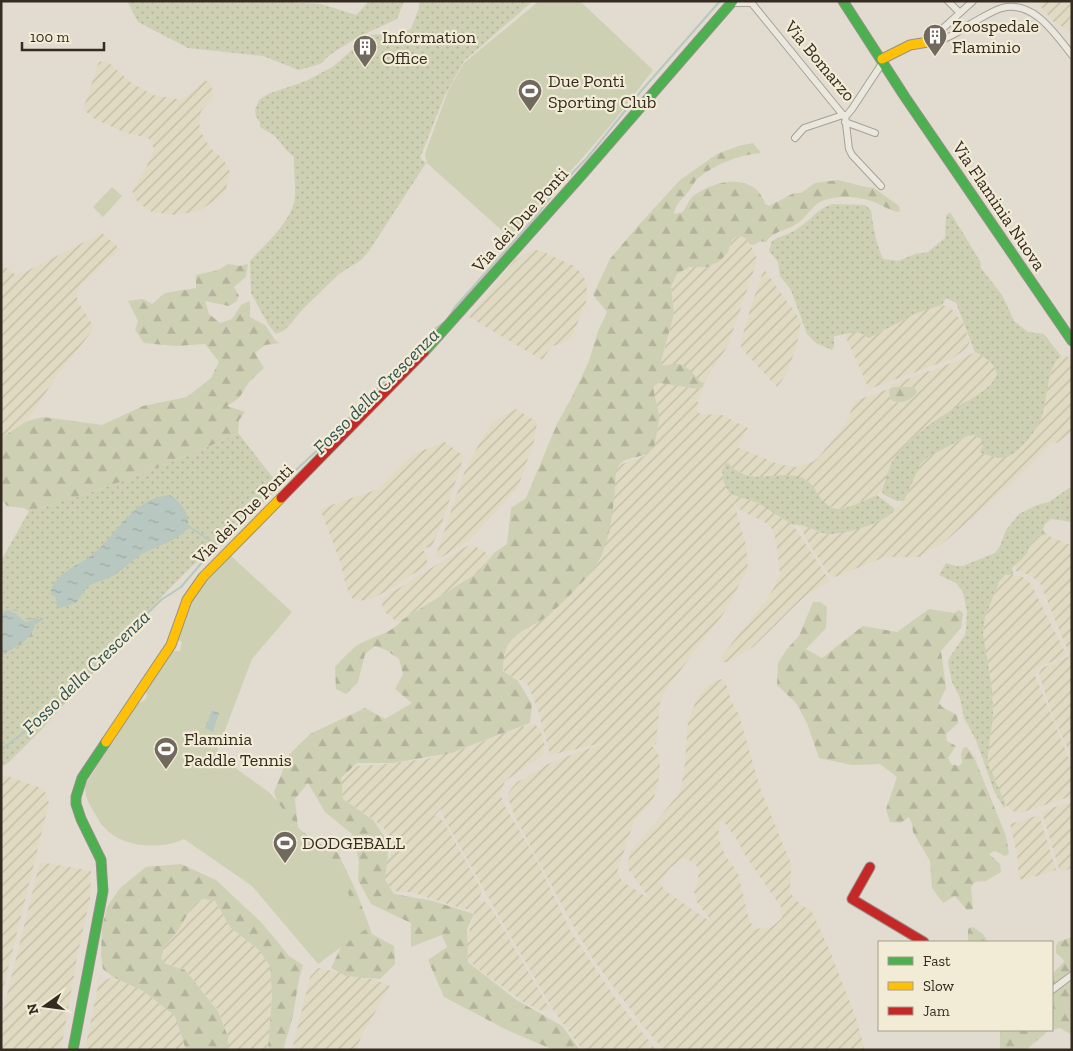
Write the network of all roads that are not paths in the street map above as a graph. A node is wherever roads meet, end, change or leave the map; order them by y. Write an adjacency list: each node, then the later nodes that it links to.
1 (838, 1): 11 (street, Via Flaminia Nuova)
2 (843, 1): 11 (street, Via Flaminia Nuova)
3 (948, 1): 7 (street)
4 (974, 1): 7 (street, Via Bomarzo)
5 (732, 2): 6 (street); 21 (street, Via dei Due Ponti)
6 (751, 2): 12 (street, Via Bomarzo)
7 (960, 14): 9 (street, Via Bomarzo)
8 (940, 40): 9 (street, Via Bomarzo); 10 (street, Via Bomarzo)
9 (925, 41): 11 (street, Via Bomarzo)
10 (1072, 55)
11 (881, 62): 12 (street, Via Bomarzo); 16 (street, Via Flaminia Nuova)
12 (844, 118): 13 (street); 14 (street); 15 (street)
13 (875, 133)
14 (795, 138)
15 (881, 186)
16 (1072, 341)
17 (870, 867): 18 (street)
18 (922, 941)
19 (1072, 975): 20 (street)
20 (1053, 989)
21 (73, 1050)

